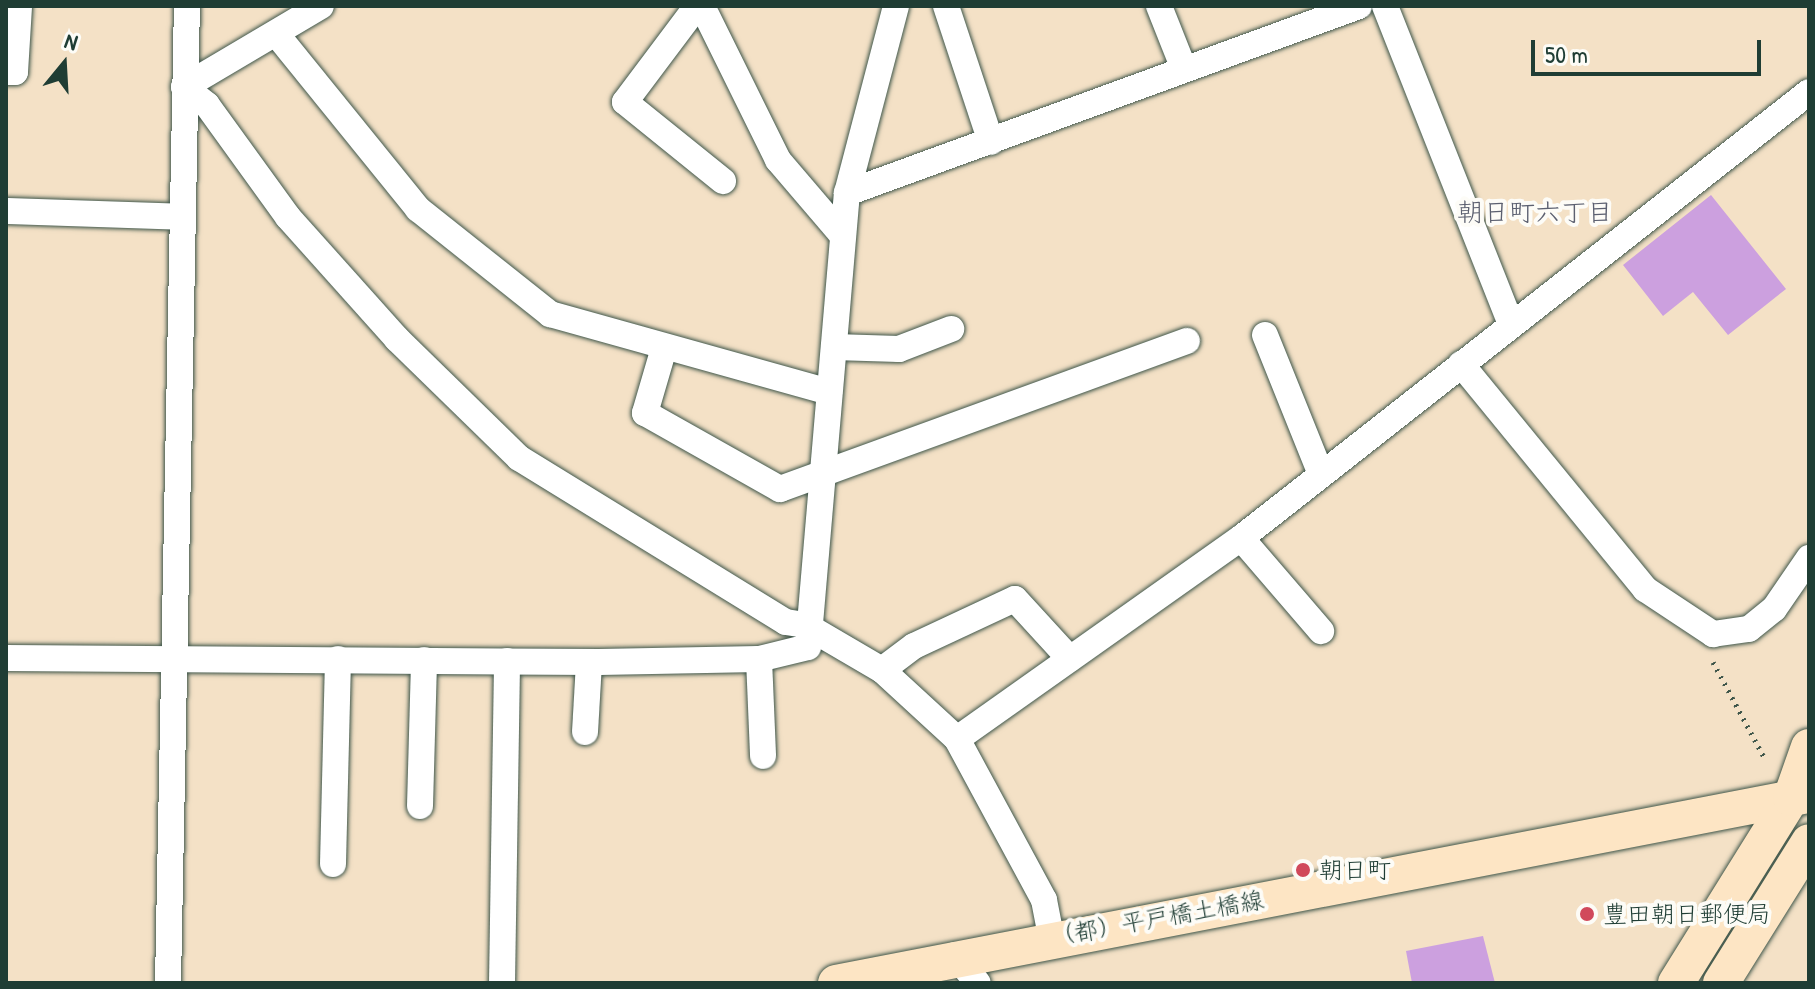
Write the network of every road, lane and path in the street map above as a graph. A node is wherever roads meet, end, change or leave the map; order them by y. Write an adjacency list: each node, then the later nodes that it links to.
1 (19, 6): 12 (street)
2 (187, 6): 13 (street)
3 (321, 6): 10 (street)
4 (896, 6): 17 (street)
5 (946, 6): 15 (street)
6 (1159, 6): 11 (street)
7 (1359, 6): 11 (street)
8 (1385, 6): 21 (street)
9 (700, 7): 16 (street); 20 (street)
10 (278, 36): 13 (street); 26 (street)
11 (1184, 69): 15 (street)
12 (6, 72)
13 (184, 87): 19 (street); 34 (street)
14 (1809, 92): 21 (street)
15 (991, 142): 17 (street)
16 (723, 181)
17 (847, 193): 20 (street)
18 (6, 211): 19 (street)
19 (183, 217): 37 (street)
20 (842, 235): 25 (street)
21 (1510, 321): 27 (street)
22 (951, 329): 25 (street)
23 (1265, 335): 29 (street)
24 (1187, 341): 30 (street)
25 (834, 347): 28 (street)
26 (664, 348): 28 (street); 30 (street)
27 (1461, 364): 29 (street); 33 (street)
28 (829, 392): 30 (street)
29 (1321, 474): 31 (street)
30 (818, 479): 34 (street)
31 (1241, 538): 35 (street); 40 (street)
32 (1809, 558): 33 (street)
33 (1692, 622): 49 (path)
34 (805, 625): 39 (street); 44 (street)
35 (1321, 631)
36 (6, 658): 37 (street)
37 (174, 658): 38 (street); 56 (street)
38 (338, 659): 41 (street); 53 (street)
39 (759, 659): 43 (street); 48 (street)
40 (1070, 659): 44 (street); 46 (street)
41 (424, 660): 42 (street); 51 (street)
42 (507, 661): 43 (street); 57 (street)
43 (589, 662): 45 (street)
44 (882, 670): 46 (street)
45 (585, 732)
46 (957, 739): 54 (street)
47 (1809, 747): 50 (street)
48 (763, 756)
49 (1765, 759)
50 (1800, 796): 54 (street, （都）平戸橋土橋線); 60 (street)
51 (420, 806)
52 (1809, 842): 61 (street)
53 (333, 864)
54 (1051, 937): 55 (street, （都）平戸橋土橋線)
55 (955, 955): 58 (street, （都）平戸橋土橋線); 59 (street)
56 (168, 983)
57 (502, 983)
58 (836, 983)
59 (978, 983)
60 (1676, 983)
61 (1721, 983)

